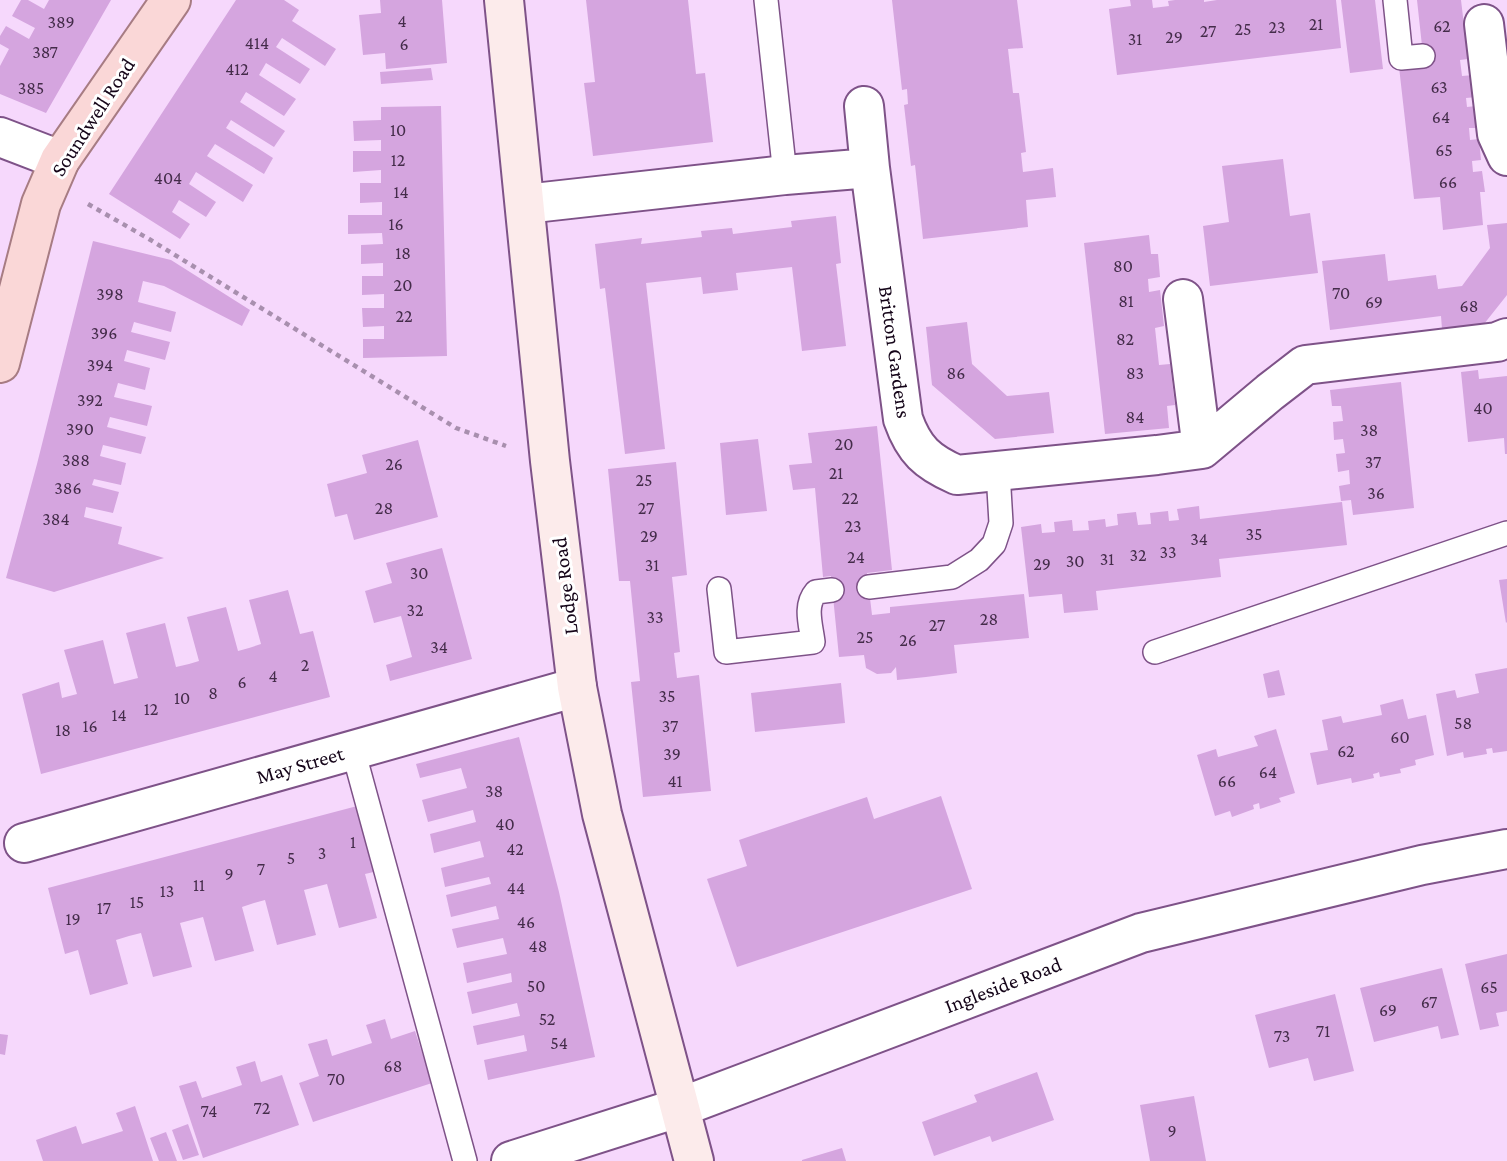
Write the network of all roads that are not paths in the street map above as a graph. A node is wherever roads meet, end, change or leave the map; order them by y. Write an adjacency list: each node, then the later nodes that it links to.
1 (171, 0): 11 (main road, Soundwell Road)
2 (504, 0): 13 (main road, Lodge Road)
3 (766, 0): 12 (lane)
4 (1395, 0): 6 (lane)
5 (1479, 41): 9 (street)
6 (1423, 57)
7 (864, 106): 10 (street, Britton Gardens)
8 (0, 137): 11 (street)
9 (1507, 156)
10 (870, 168): 12 (street); 18 (street, Britton Gardens)
11 (55, 171): 16 (main road, Soundwell Road)
12 (785, 175): 13 (street)
13 (525, 204): 24 (main road, Lodge Road)
14 (1183, 299): 17 (street)
15 (1507, 338): 17 (street)
16 (0, 363)
17 (1202, 449): 18 (street, Britton Gardens)
18 (998, 472): 20 (lane)
19 (1507, 533): 23 (lane)
20 (869, 587)
21 (719, 589): 22 (lane)
22 (832, 590)
23 (1155, 652)
24 (577, 687): 25 (street, May Street); 28 (main road, Lodge Road)
25 (353, 750): 26 (street, May Street); 29 (lane)
26 (24, 843)
27 (1507, 849): 28 (street, Ingleside Road)
28 (681, 1107): 30 (street, Ingleside Road); 31 (main road, Lodge Road)
29 (465, 1161)
30 (511, 1161)
31 (694, 1161)

